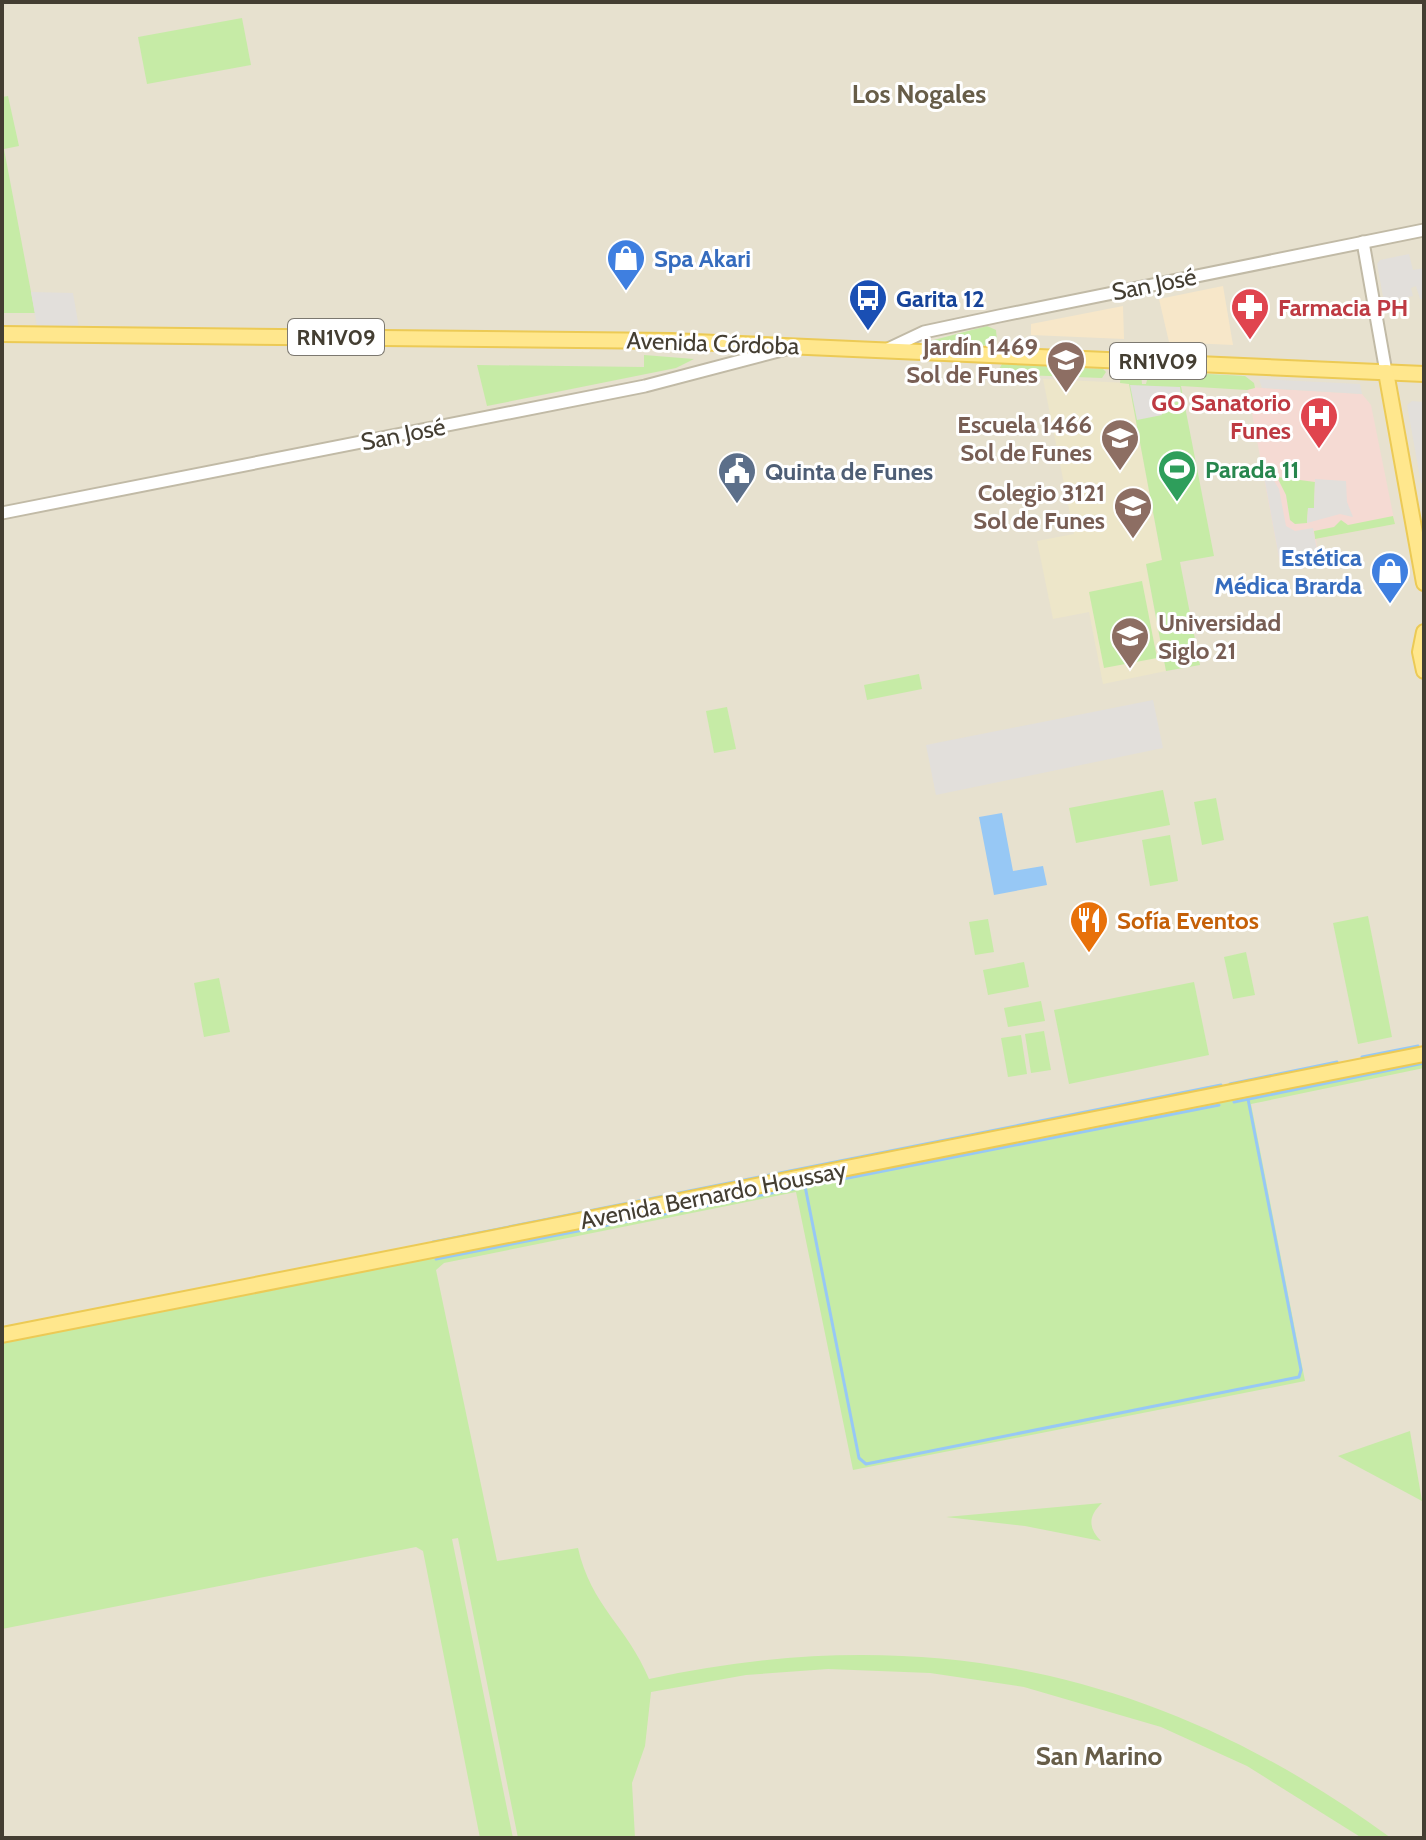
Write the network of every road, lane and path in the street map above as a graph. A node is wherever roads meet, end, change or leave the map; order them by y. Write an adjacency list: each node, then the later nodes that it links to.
1 (1424, 230): 2 (street, San José)
2 (1363, 242): 5 (street, San José); 6 (street)
3 (2, 334): 4 (main road, Avenida Córdoba / RN1V09)
4 (802, 345): 5 (main road, Avenida Córdoba / RN1V09); 8 (street, San José)
5 (888, 349): 6 (main road, Avenida Córdoba / RN1V09)
6 (1386, 372): 7 (main road, Avenida Córdoba / RN1V09); 9 (main road)
7 (1424, 374)
8 (2, 513)
9 (1424, 583)
10 (1424, 632): 11 (main road)
11 (1424, 671)
12 (1424, 1054): 13 (main road, Avenida Bernardo Houssay)
13 (2, 1335)

